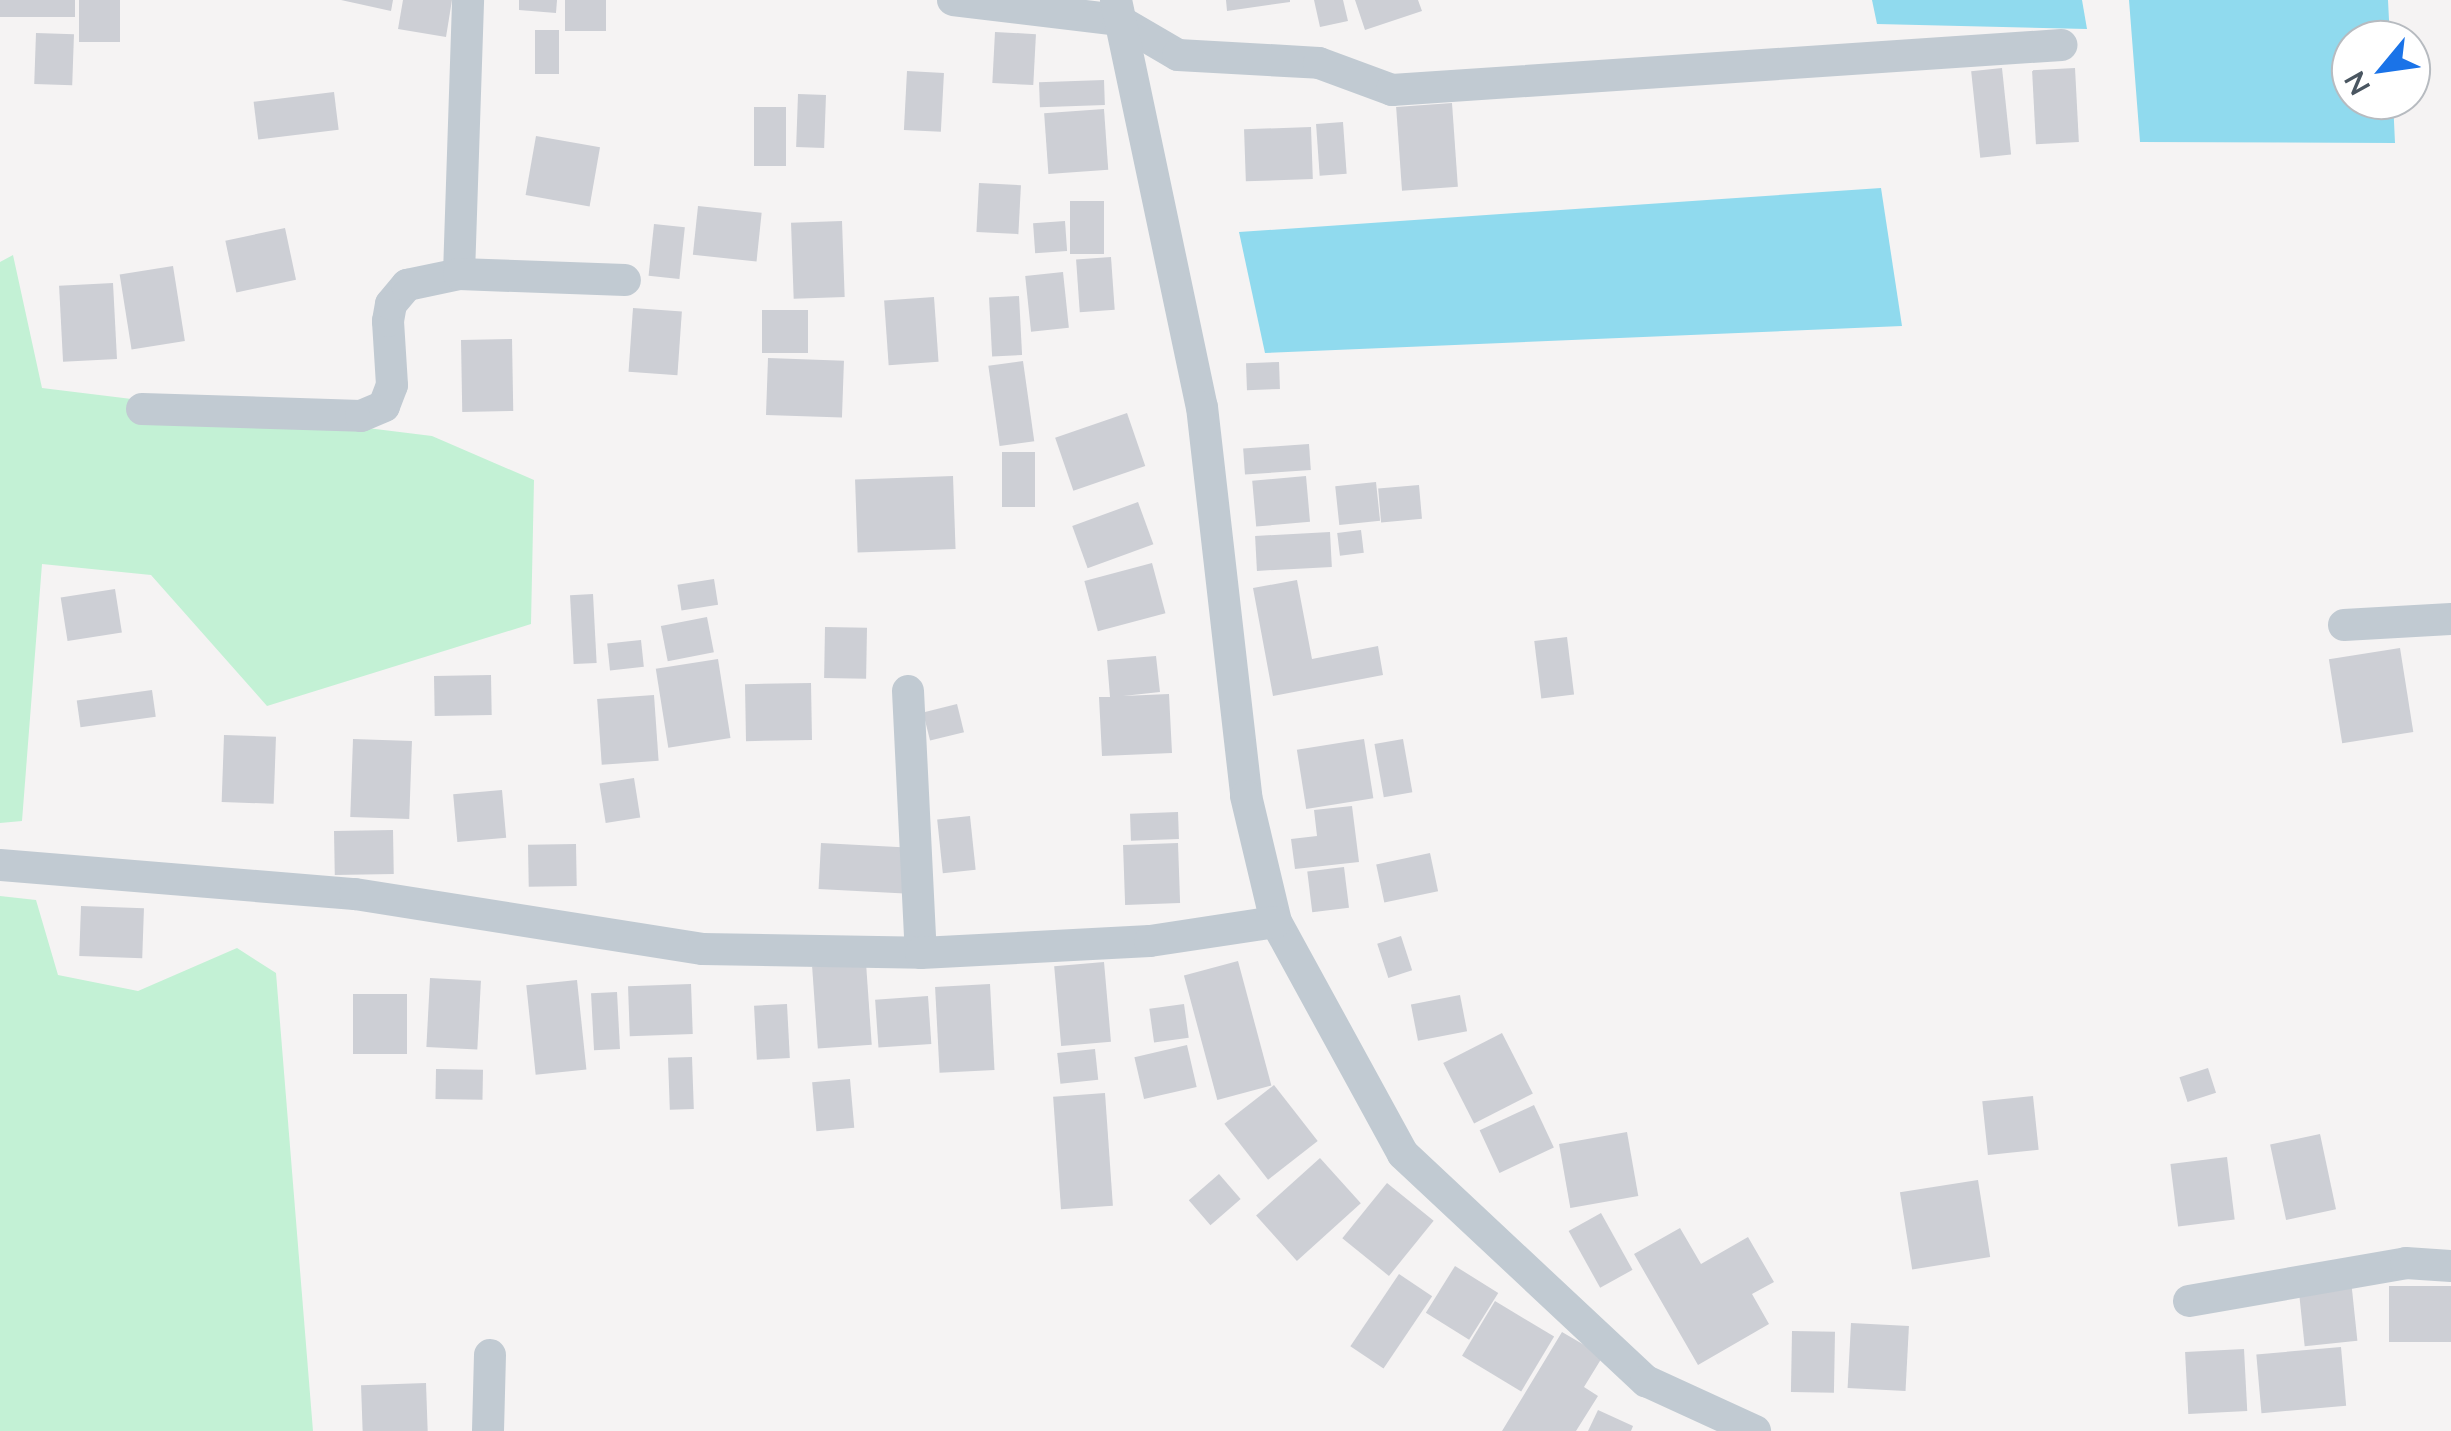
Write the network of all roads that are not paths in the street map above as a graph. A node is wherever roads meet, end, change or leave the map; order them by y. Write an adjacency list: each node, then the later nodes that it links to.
1 (468, 0): 5 (street)
2 (954, 0): 3 (street)
3 (1117, 10): 4 (street); 12 (street)
4 (2061, 45)
5 (458, 274): 6 (street); 7 (street)
6 (625, 280)
7 (142, 409)
8 (2451, 619): 9 (street)
9 (2344, 625)
10 (908, 691): 13 (street)
11 (0, 864): 13 (street)
12 (1276, 922): 13 (street); 18 (street)
13 (921, 953)
14 (2451, 1266): 15 (street)
15 (2189, 1301)
16 (490, 1356): 17 (street)
17 (488, 1431)
18 (1755, 1431)

